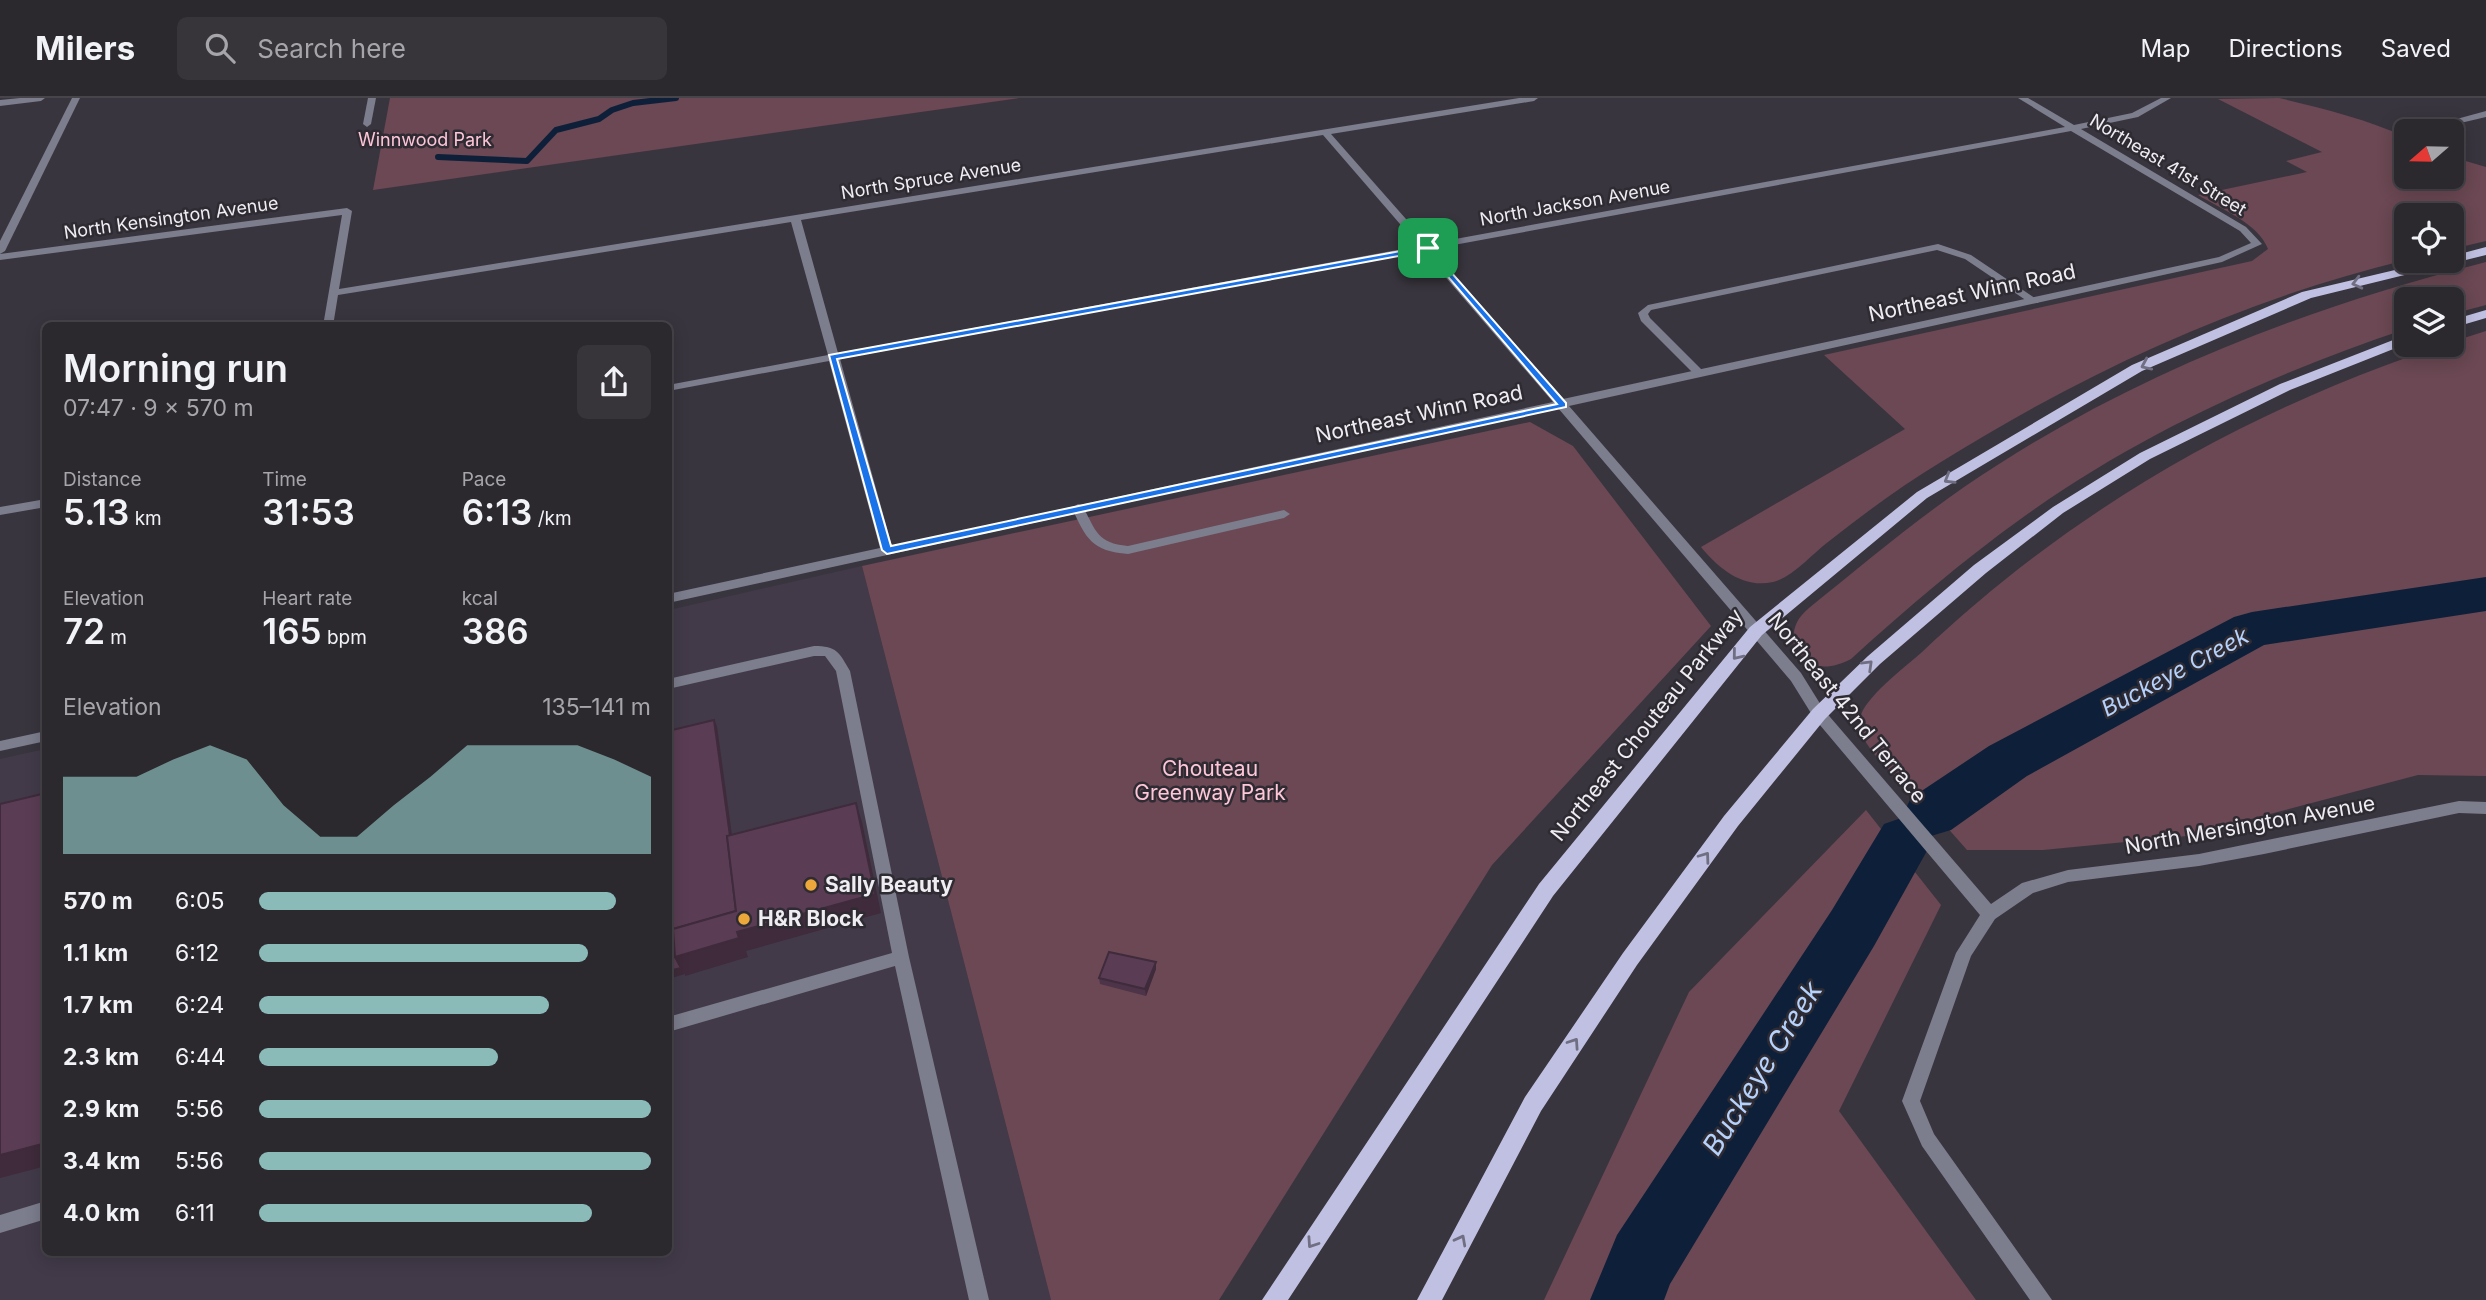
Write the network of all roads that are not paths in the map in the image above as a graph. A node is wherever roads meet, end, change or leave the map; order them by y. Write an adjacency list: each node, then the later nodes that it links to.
1 (41, 98): 7 (street)
2 (76, 98): 16 (street)
3 (372, 98): 10 (street)
4 (1534, 98): 12 (street, North Spruce Avenue)
5 (2022, 98): 11 (street, Northeast 41st Street)
6 (2167, 98): 11 (street, North Jackson Avenue)
7 (0, 103)
8 (2486, 114): 9 (street)
9 (2464, 119)
10 (367, 124)
11 (2074, 127): 14 (street, Northeast 41st Street); 15 (street, North Jackson Avenue)
12 (1325, 132): 13 (street, North Spruce Avenue); 15 (street, Northeast 42nd Terrace)
13 (795, 217): 21 (street, North Spruce Avenue); 27 (street)
14 (2257, 244): 22 (street, Northeast Winn Road)
15 (1428, 248): 27 (street, North Jackson Avenue); 30 (street, Northeast 42nd Terrace)
16 (0, 251)
17 (2486, 251): 18 (main road, Northeast Chouteau Parkway)
18 (2464, 256)
19 (0, 257): 21 (street, North Kensington Avenue)
20 (2396, 273): 37 (main road, Northeast Chouteau Parkway, one-way to 37)
21 (334, 293): 25 (street)
22 (2034, 301): 28 (street, Northeast Winn Road); 28 (street)
23 (2486, 314): 24 (main road)
24 (2464, 320)
25 (329, 322)
26 (2394, 344): 39 (main road, one-way to 26)
27 (832, 357): 29 (street, North Jackson Avenue); 35 (street)
28 (1700, 374): 30 (street, Northeast Winn Road)
29 (672, 387)
30 (1563, 405): 32 (street, Northeast Winn Road); 37 (street, Northeast 42nd Terrace)
31 (42, 504): 33 (street)
32 (1078, 508): 34 (street); 35 (street, Northeast Winn Road)
33 (0, 511)
34 (1284, 514)
35 (887, 550): 36 (street, Northeast Winn Road)
36 (672, 598)
37 (1756, 631): 39 (street, Northeast 42nd Terrace); 49 (main road, Northeast Chouteau Parkway, one-way to 49)
38 (672, 683): 44 (street)
39 (1819, 714): 43 (street, Northeast 42nd Terrace); 50 (main road, one-way to 39)
40 (42, 737): 41 (street)
41 (0, 746)
42 (2486, 808): 43 (street, North Mersington Avenue)
43 (1989, 914): 51 (street)
44 (901, 957): 45 (street); 48 (street)
45 (672, 1025)
46 (42, 1211): 47 (street)
47 (0, 1224)
48 (979, 1300)
49 (1274, 1300)
50 (1429, 1300)
51 (2042, 1300)

